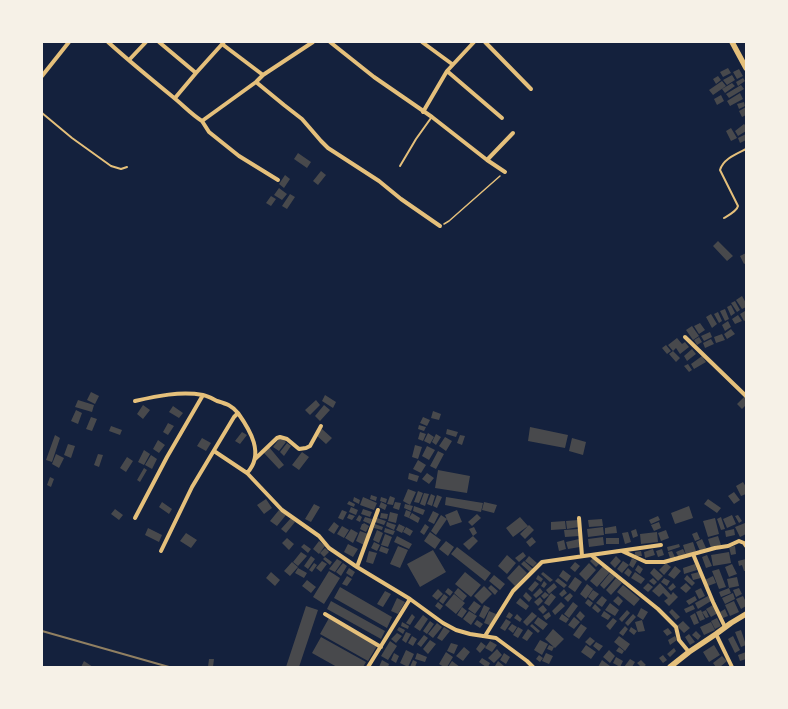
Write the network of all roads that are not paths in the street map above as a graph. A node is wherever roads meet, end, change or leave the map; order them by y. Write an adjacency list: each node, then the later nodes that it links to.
1 (68, 42): 17 (street)
2 (108, 42): 12 (street)
3 (146, 42): 12 (street)
4 (159, 42): 16 (street)
5 (313, 42): 18 (street)
6 (330, 42): 22 (street)
7 (422, 42): 13 (street)
8 (474, 42): 13 (street)
9 (485, 42): 20 (street)
10 (732, 42): 14 (main road)
11 (223, 43): 16 (street); 18 (street)
12 (129, 60): 21 (street)
13 (452, 64): 15 (street)
14 (746, 68)
15 (447, 71): 22 (street); 25 (street)
16 (196, 73): 21 (street)
17 (43, 74)
18 (263, 75): 19 (street)
19 (256, 82): 26 (street); 35 (street)
20 (530, 89)
21 (175, 98): 26 (street)
22 (423, 112): 24 (street)
23 (42, 113): 31 (lane)
24 (432, 117): 29 (street); 30 (lane)
25 (502, 118)
26 (202, 121): 33 (street)
27 (513, 133): 29 (street)
28 (746, 149): 34 (lane)
29 (487, 160): 32 (street)
30 (400, 166)
31 (127, 167)
32 (505, 172)
33 (278, 180)
34 (724, 218)
35 (440, 226)
36 (685, 337): 38 (street)
37 (203, 395): 39 (street); 40 (street); 46 (street)
38 (746, 396)
39 (135, 401)
40 (238, 413): 42 (street); 43 (street)
41 (321, 426): 43 (street)
42 (214, 451): 44 (street); 51 (street)
43 (255, 459): 44 (street)
44 (247, 473): 55 (street)
45 (378, 510): 55 (street)
46 (134, 518)
47 (579, 518): 54 (street)
48 (661, 545): 50 (street)
49 (746, 546): 52 (street)
50 (622, 550): 52 (street); 53 (street)
51 (161, 551)
52 (693, 554): 59 (street)
53 (591, 555): 54 (street); 63 (street)
54 (582, 556): 61 (street)
55 (357, 567): 56 (street)
56 (410, 599): 61 (street); 62 (street)
57 (325, 614): 62 (street)
58 (746, 614): 59 (main road)
59 (725, 627): 60 (main road)
60 (716, 634): 63 (main road); 67 (street)
61 (485, 636): 65 (street)
62 (381, 647): 64 (street)
63 (689, 652): 66 (main road)
64 (368, 667)
65 (533, 667)
66 (670, 667)
67 (732, 667)

